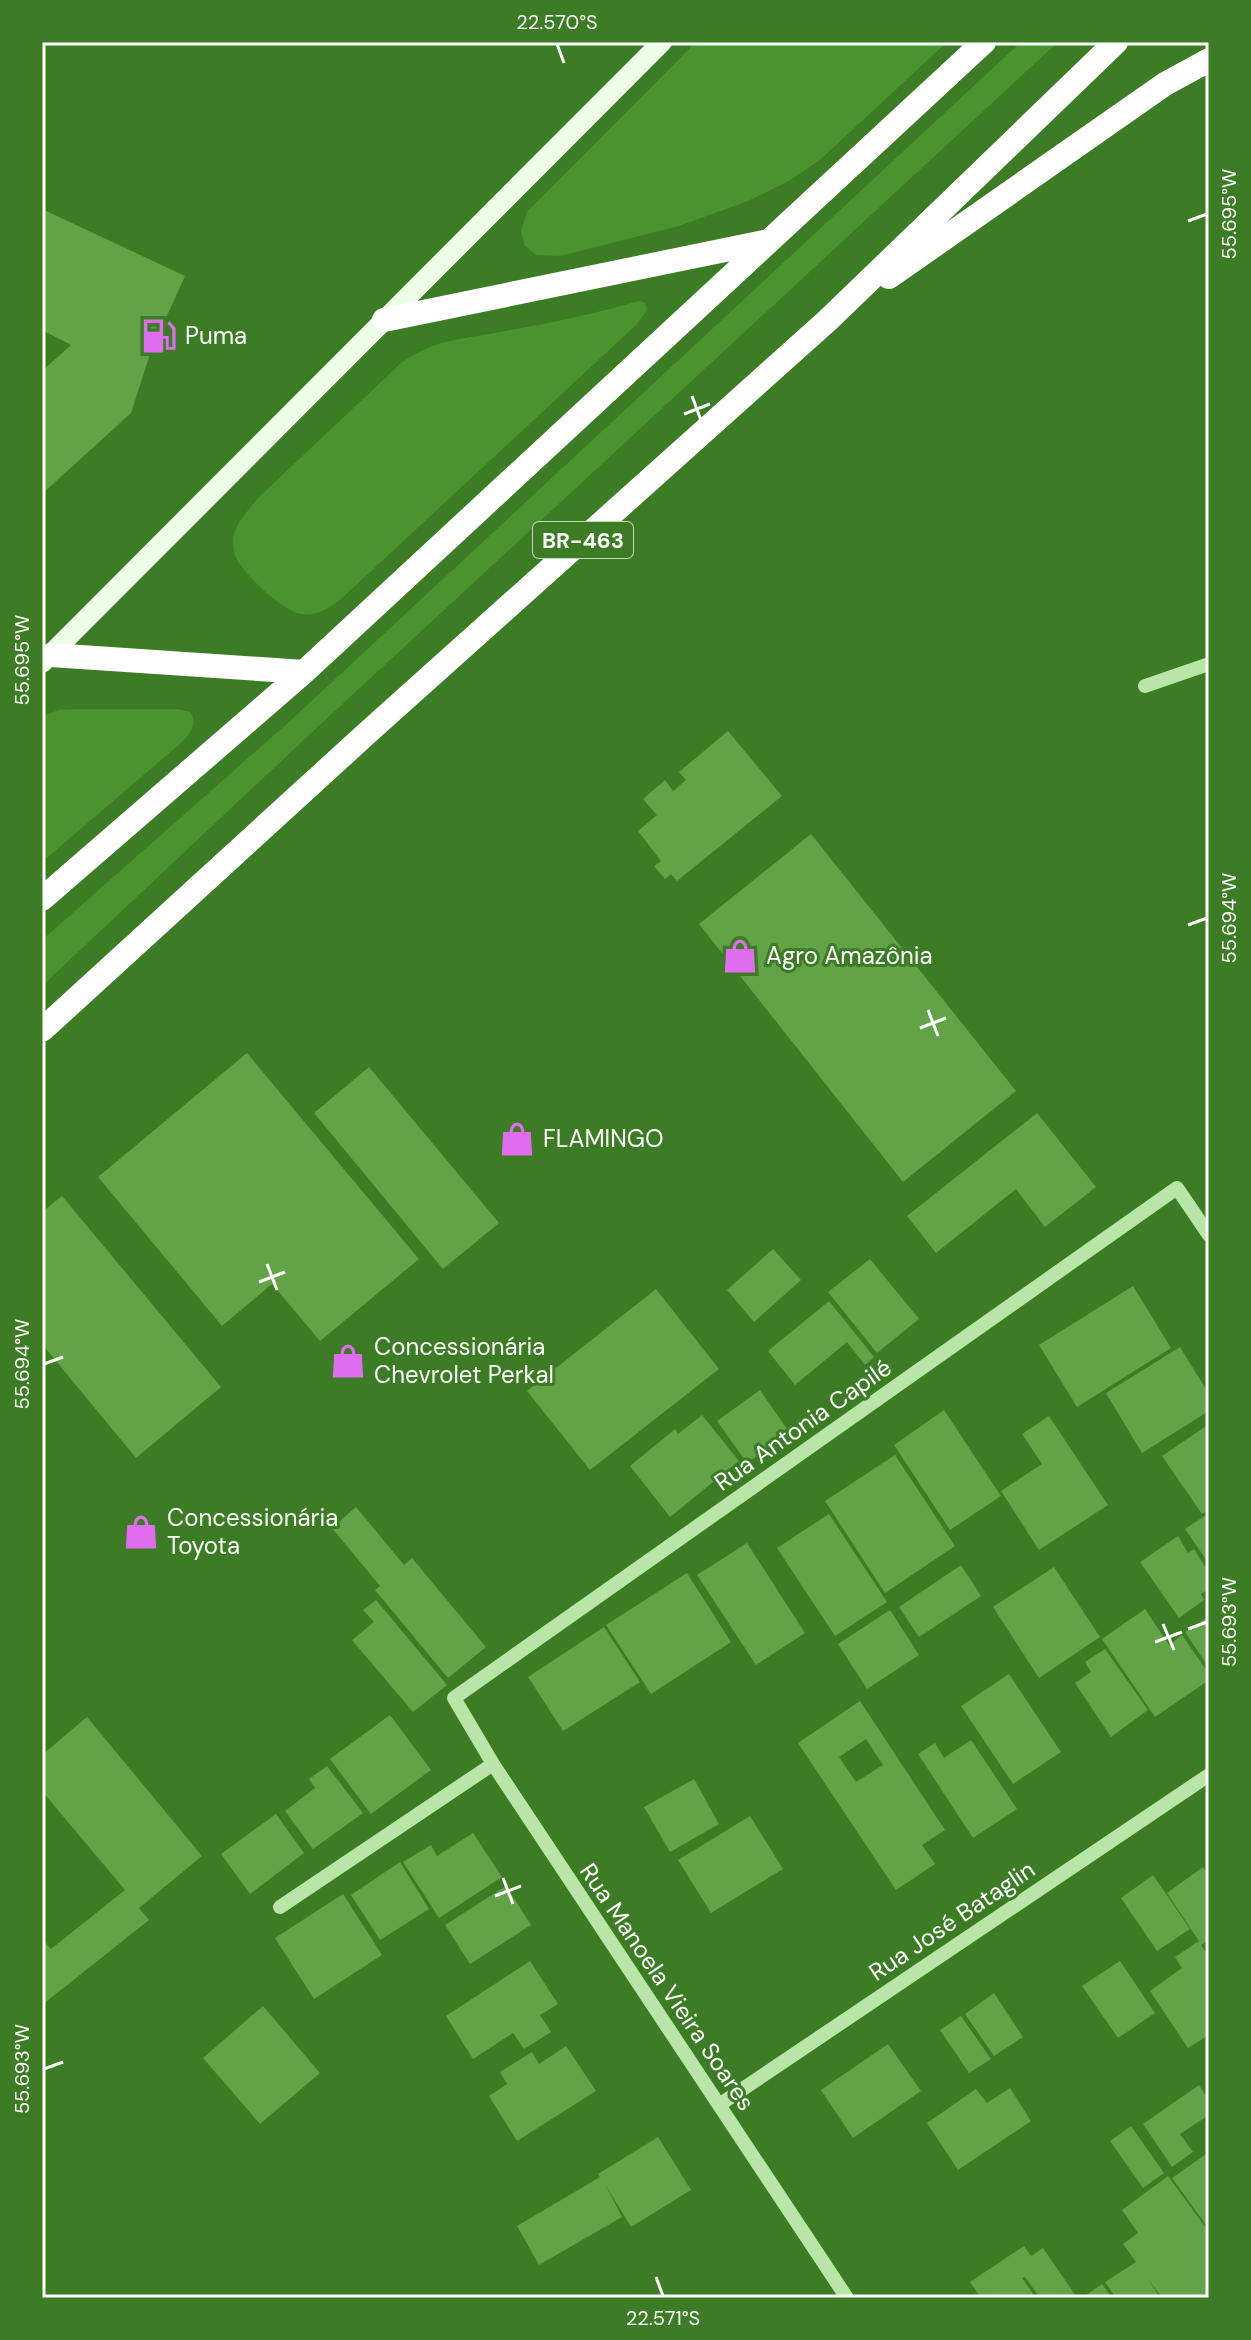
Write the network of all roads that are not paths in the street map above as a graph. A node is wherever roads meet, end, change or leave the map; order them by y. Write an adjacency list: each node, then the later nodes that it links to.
1 (662, 42): 6 (main road)
2 (984, 42): 5 (highway)
3 (1116, 42): 7 (highway, BR-463)
4 (1209, 60): 7 (highway)
5 (772, 240): 6 (highway); 10 (highway)
6 (384, 320): 8 (main road)
7 (828, 320): 13 (highway, BR-463)
8 (46, 659): 10 (highway)
9 (1209, 664): 11 (street)
10 (304, 672): 12 (highway)
11 (1145, 686)
12 (42, 899)
13 (42, 1030)
14 (1209, 1235): 15 (street, Rua Antonia Capilé)
15 (454, 1698): 16 (street, Rua Manoela Vieira Soares)
16 (493, 1764): 18 (street); 19 (street, Rua Manoela Vieira Soares)
17 (1209, 1775): 19 (street, Rua José Bataglin)
18 (280, 1907)
19 (719, 2105): 20 (street, Rua Manoela Vieira Soares)
20 (847, 2298)

